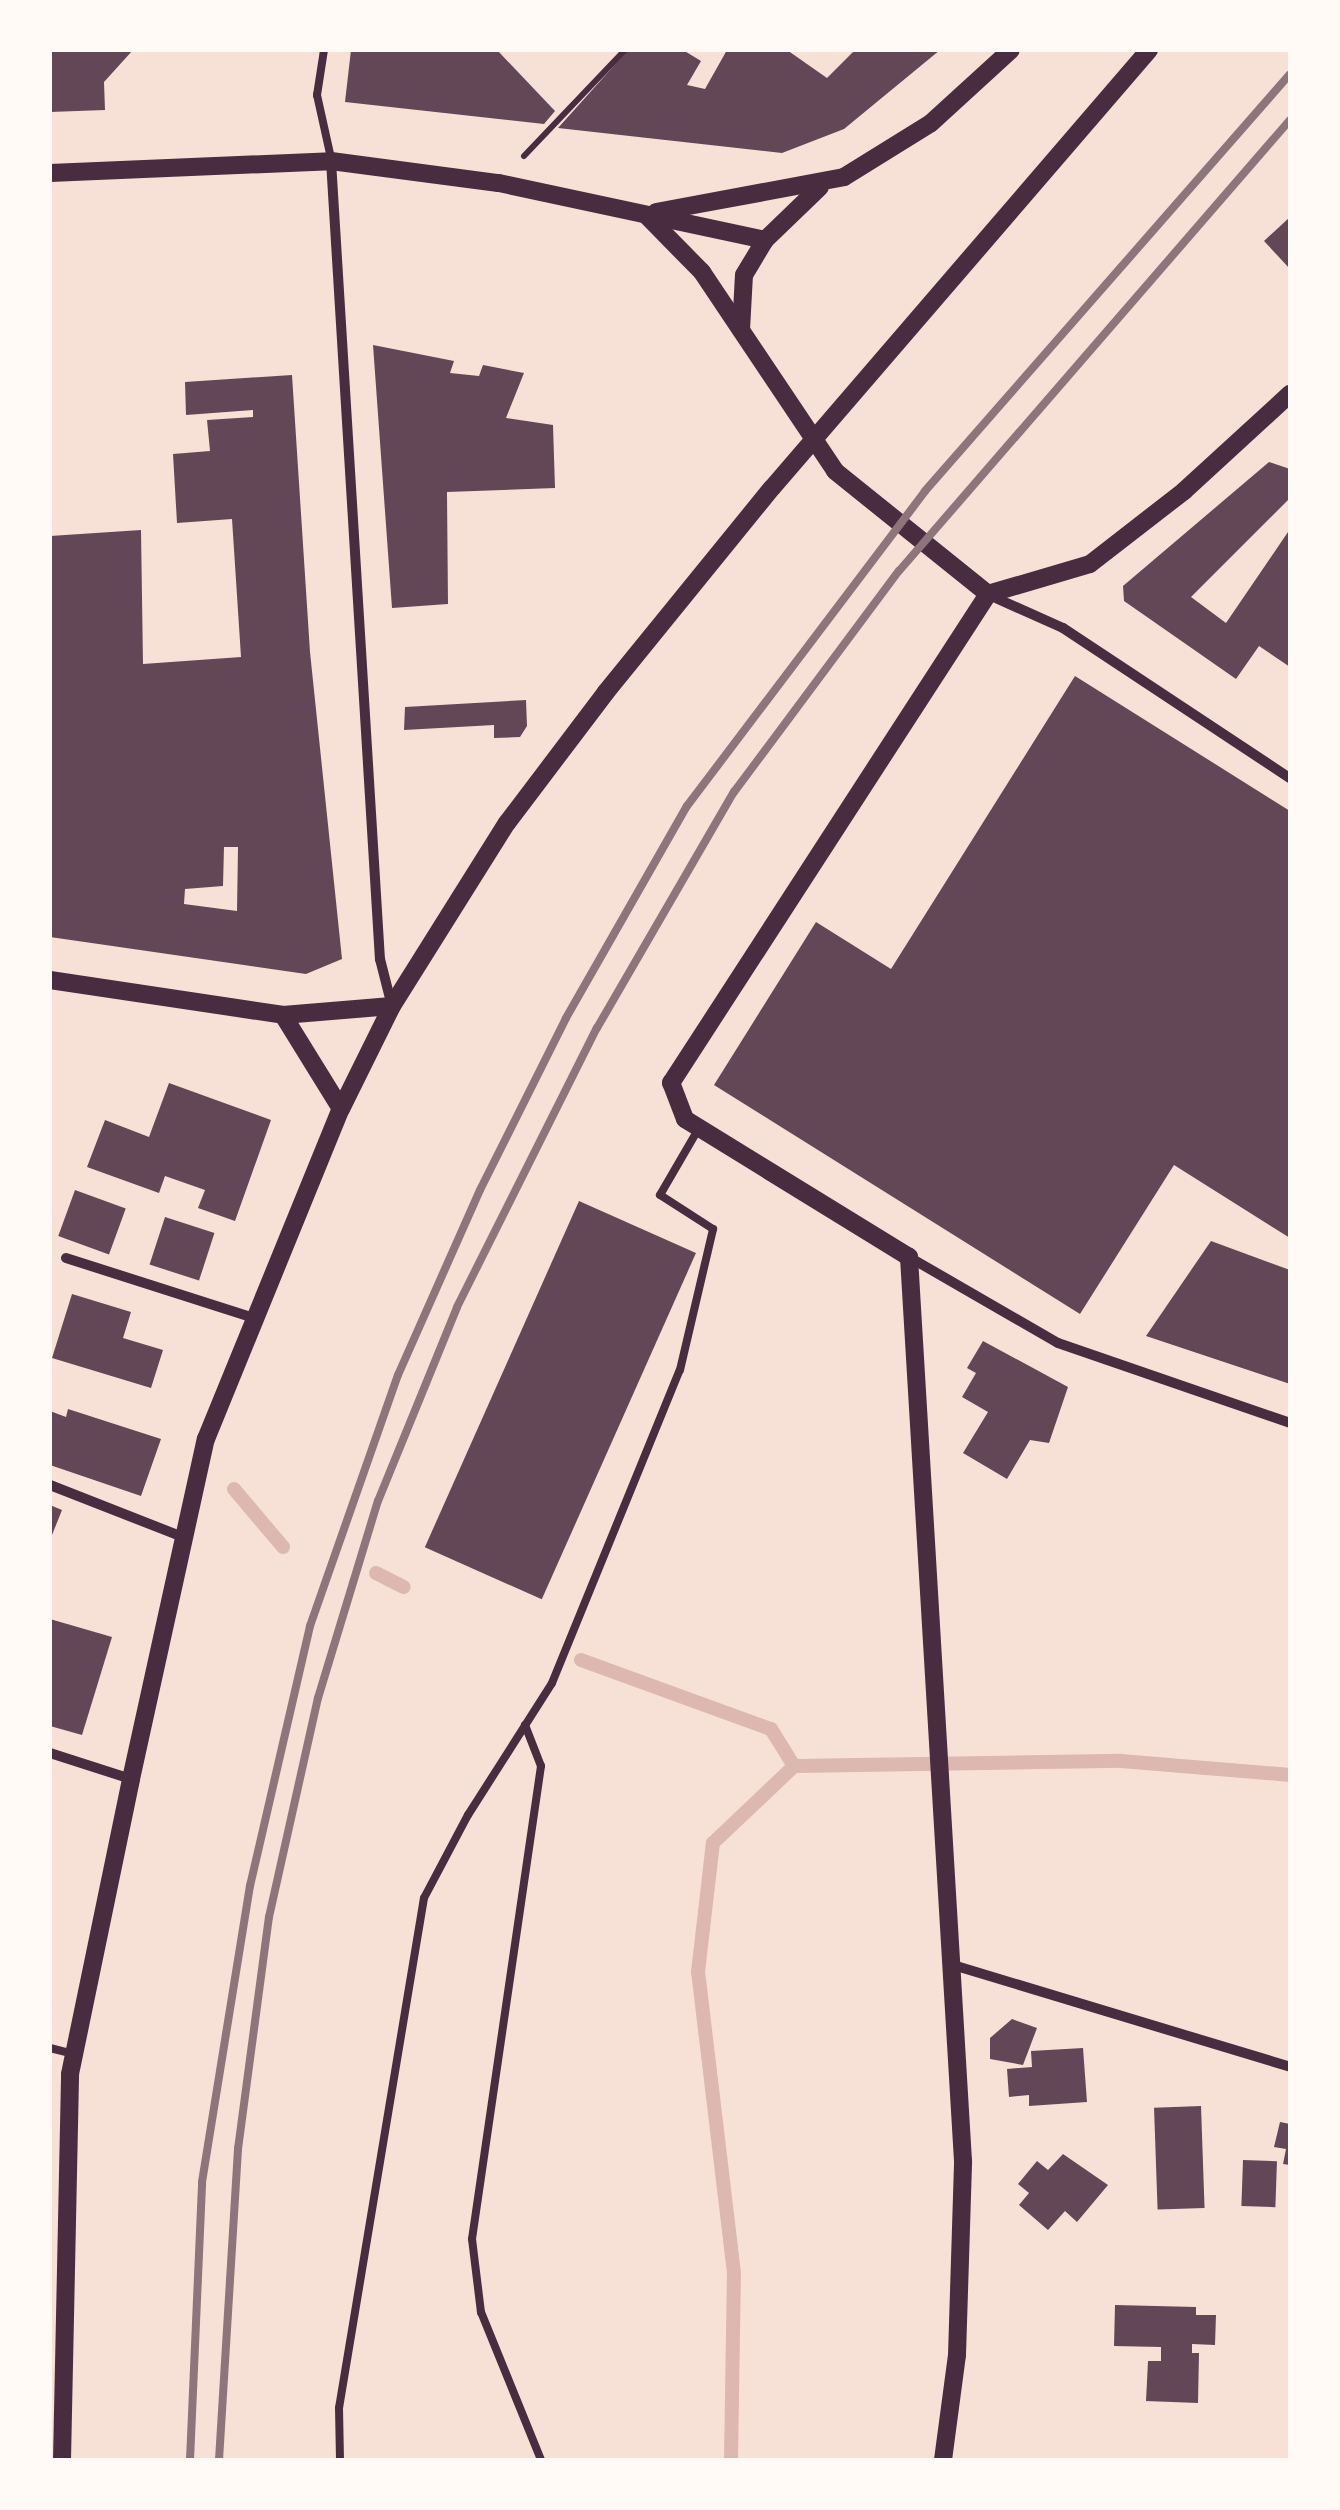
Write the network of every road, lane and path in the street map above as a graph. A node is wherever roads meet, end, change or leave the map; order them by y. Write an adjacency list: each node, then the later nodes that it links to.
1 (324, 50): 5 (lane)
2 (625, 50): 7 (path)
3 (1011, 50): 8 (street)
4 (1149, 50): 16 (street)
5 (332, 161): 6 (street); 7 (street); 16 (street)
6 (50, 172)
7 (499, 183): 9 (street)
8 (820, 187): 9 (street); 10 (street)
9 (646, 214): 10 (street); 11 (street)
10 (765, 240): 11 (street)
11 (741, 331): 13 (street)
12 (1290, 394): 13 (street)
13 (988, 594): 14 (street); 19 (street)
14 (1290, 778)
15 (50, 980): 17 (street)
16 (392, 1006): 17 (street); 18 (street)
17 (283, 1016): 18 (street)
18 (342, 1110): 22 (street)
19 (699, 1128): 20 (street); 26 (lane)
20 (909, 1257): 23 (street); 29 (street)
21 (66, 1258): 22 (street)
22 (251, 1317): 25 (street)
23 (1290, 1423)
24 (50, 1485): 25 (street)
25 (183, 1536): 28 (street)
26 (525, 1725): 34 (lane); 35 (lane)
27 (50, 1753): 28 (street)
28 (131, 1779): 31 (street)
29 (953, 1965): 32 (street); 36 (street)
30 (50, 2048): 31 (lane)
31 (74, 2054): 33 (street)
32 (1290, 2067)
33 (62, 2460)
34 (340, 2460)
35 (541, 2460)
36 (943, 2460)

